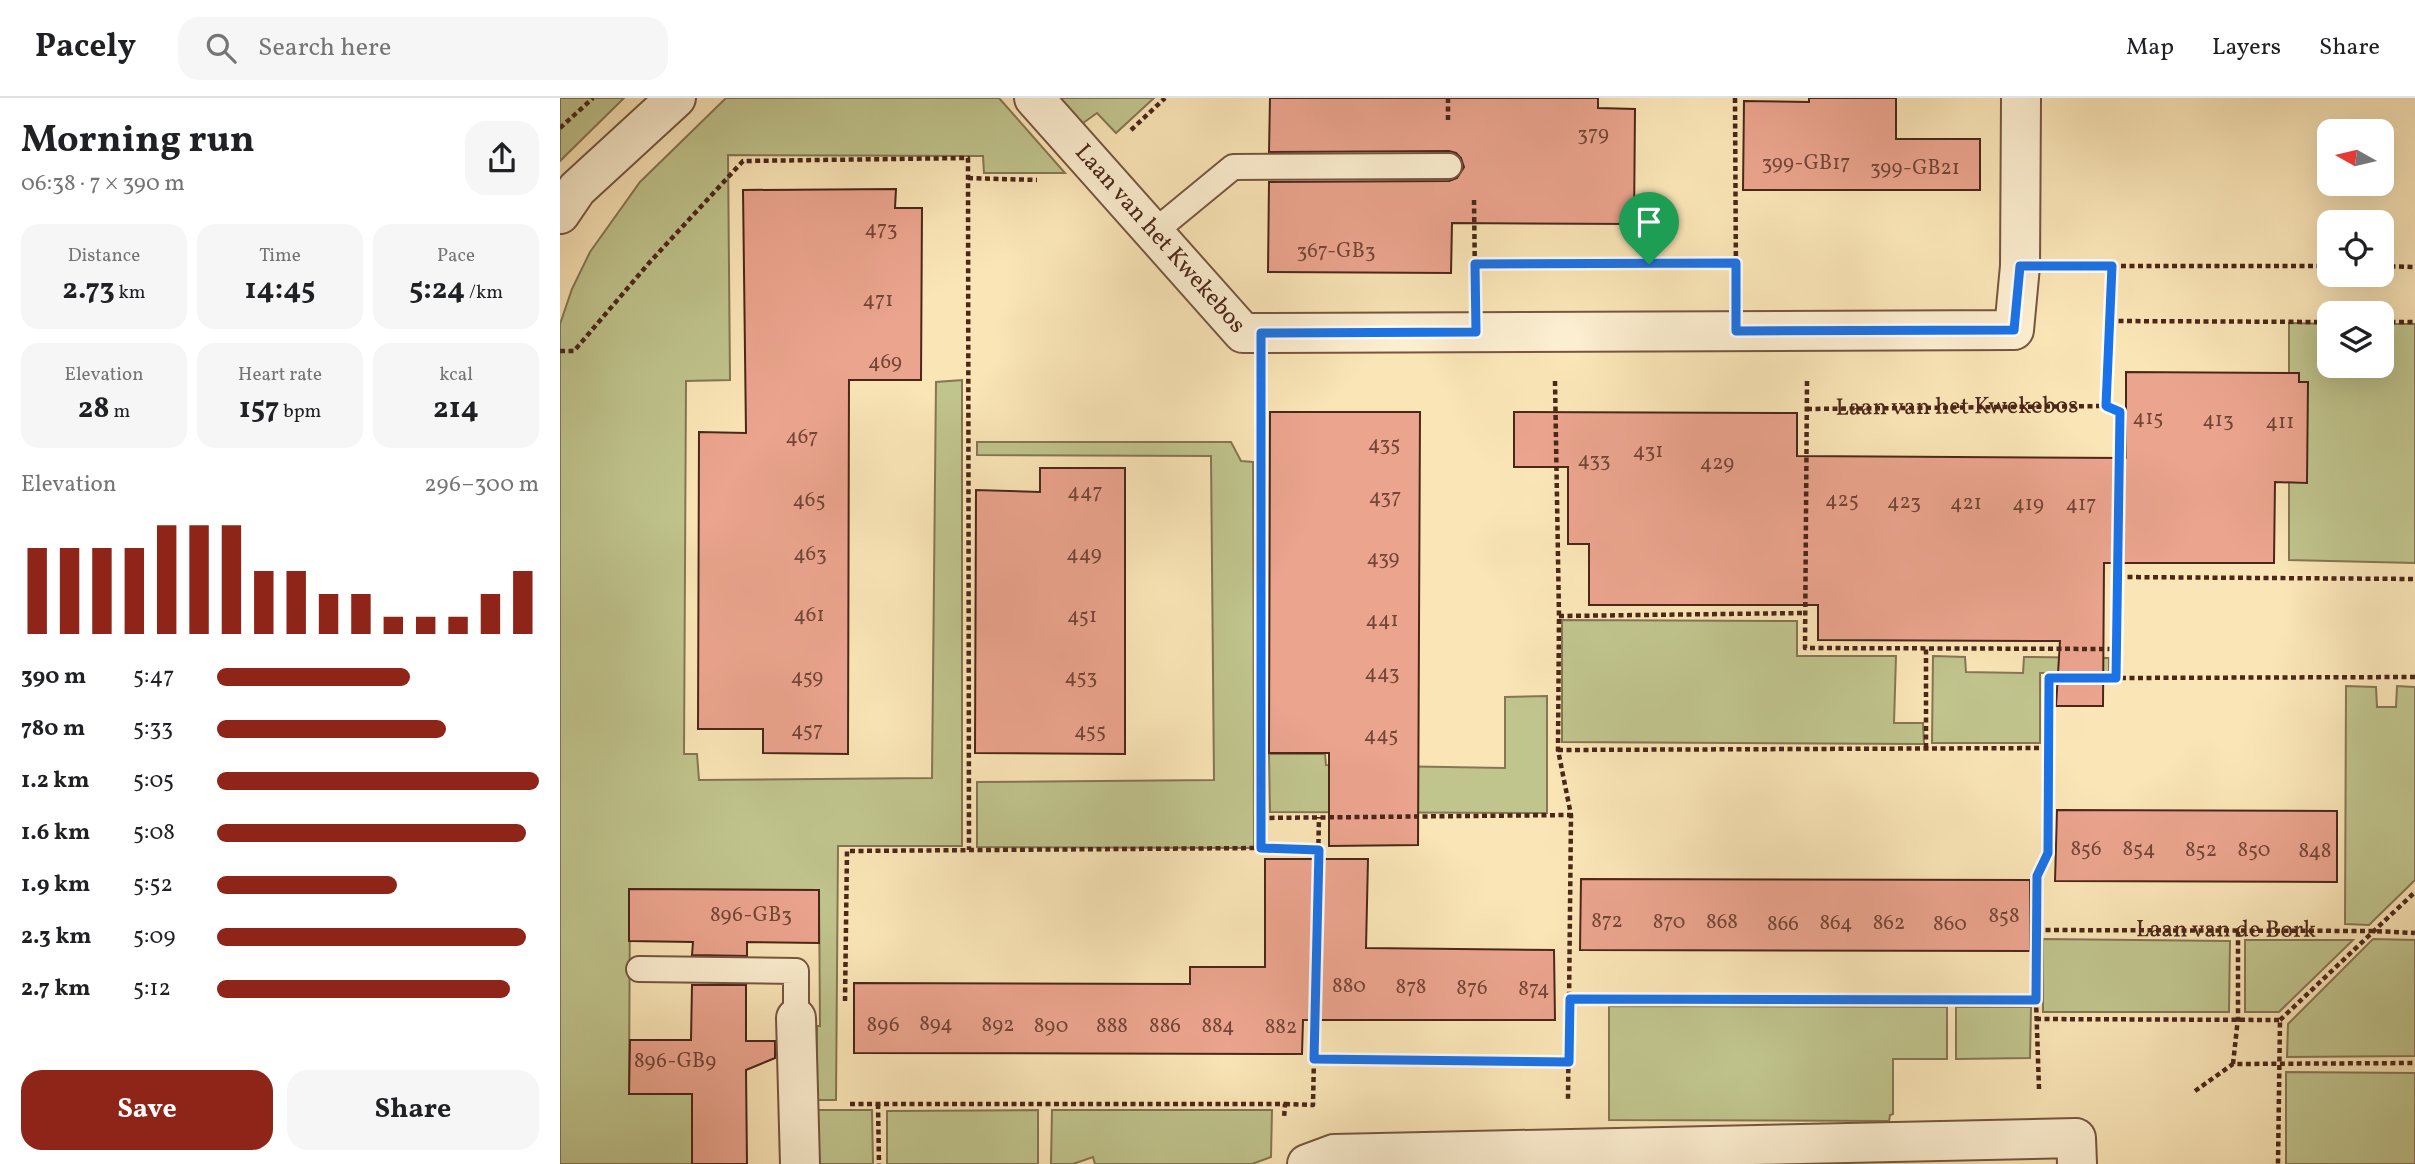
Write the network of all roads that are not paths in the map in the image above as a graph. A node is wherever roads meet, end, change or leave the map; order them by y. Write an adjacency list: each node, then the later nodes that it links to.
1 (676, 98): 5 (street)
2 (1034, 98): 6 (street, Laan van het Kwekebos)
3 (2021, 98): 6 (street, Laan van het Kwekebos)
4 (1449, 166): 6 (lane)
5 (560, 214)
6 (1154, 232)
7 (639, 969): 8 (lane)
8 (796, 1018): 9 (street)
9 (800, 1164)
10 (1307, 1164): 11 (street)
11 (2077, 1164)

